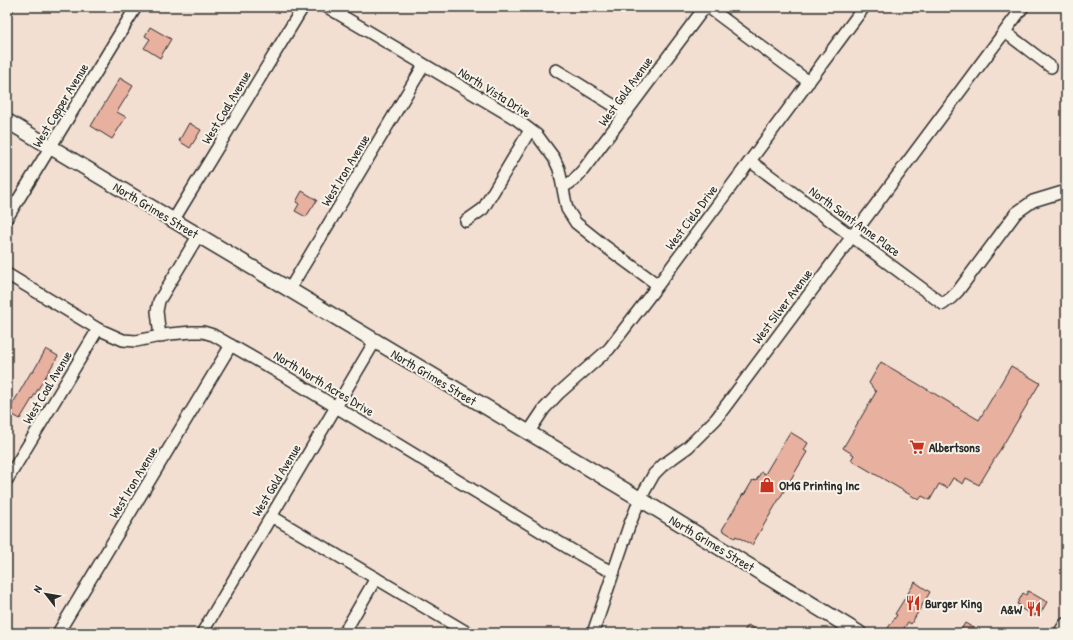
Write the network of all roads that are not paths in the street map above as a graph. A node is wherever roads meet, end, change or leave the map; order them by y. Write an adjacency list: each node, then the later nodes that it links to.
1 (136, 7): 16 (street, West Copper Avenue)
2 (303, 7): 21 (street, West Coal Avenue)
3 (327, 7): 9 (street, North Vista Drive)
4 (705, 7): 13 (street, West Gold Avenue)
5 (708, 7): 12 (street)
6 (864, 7): 12 (street, West Cielo Drive)
7 (1023, 7): 8 (street, West Silver Avenue)
8 (1005, 32): 10 (street); 24 (street, West Silver Avenue)
9 (424, 65): 15 (street, North Vista Drive); 27 (street, West Iron Avenue)
10 (1051, 67)
11 (556, 70): 13 (street)
12 (809, 82): 17 (street, West Cielo Drive)
13 (626, 113): 18 (street, West Gold Avenue)
14 (7, 121): 16 (main road, North Grimes Street)
15 (530, 130): 18 (street, North Vista Drive); 22 (street)
16 (50, 147): 20 (street, West Copper Avenue); 21 (main road, North Grimes Street)
17 (750, 161): 24 (street, North Saint Anne Place); 26 (street, West Cielo Drive)
18 (563, 187): 26 (street, North Vista Drive)
19 (1066, 191): 24 (street, North Saint Anne Place)
20 (7, 218)
21 (173, 221): 23 (main road, North Grimes Street)
22 (466, 221)
23 (198, 236): 27 (main road, North Grimes Street); 29 (street)
24 (852, 237): 35 (street, West Silver Avenue)
25 (7, 274): 28 (street, North North Acres Drive)
26 (658, 285): 33 (street, West Cielo Drive)
27 (289, 290): 30 (main road, North Grimes Street)
28 (98, 329): 29 (street, North North Acres Drive); 34 (street, West Coal Avenue)
29 (160, 337): 31 (street, North North Acres Drive)
30 (375, 341): 32 (street, West Gold Avenue); 33 (main road, North Grimes Street)
31 (231, 345): 32 (street, North North Acres Drive); 40 (street, West Iron Avenue)
32 (336, 406): 36 (street, West Gold Avenue); 37 (street, North North Acres Drive)
33 (528, 433): 35 (main road, North Grimes Street)
34 (7, 480)
35 (640, 499): 37 (street, West Silver Avenue); 45 (main road, North Grimes Street)
36 (271, 516): 38 (street); 41 (street, West Gold Avenue)
37 (614, 572): 44 (street, West Silver Avenue)
38 (376, 578): 42 (street); 43 (street)
39 (1066, 625): 46 (main road)
40 (58, 633)
41 (202, 633)
42 (344, 633)
43 (468, 633)
44 (593, 633)
45 (859, 633)
46 (1061, 633)

